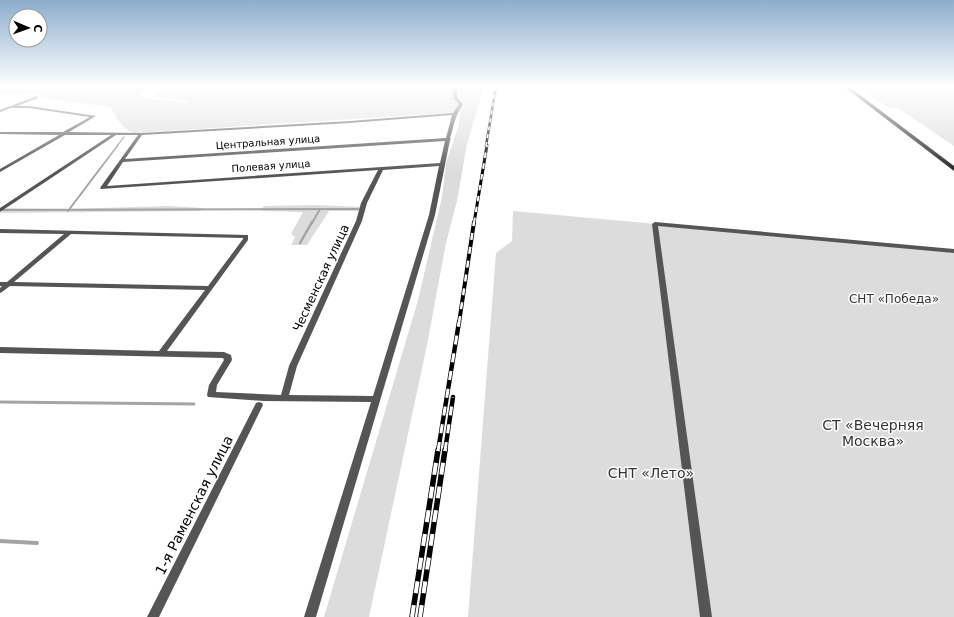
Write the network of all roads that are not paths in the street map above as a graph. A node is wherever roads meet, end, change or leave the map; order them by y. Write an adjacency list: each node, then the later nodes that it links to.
1 (453, 114): 11 (street)
2 (85, 115): 7 (street)
3 (443, 115): 8 (street)
4 (883, 115): 15 (main road)
5 (0, 133): 6 (street)
6 (7, 133): 7 (street); 10 (street)
7 (64, 134): 9 (street); 16 (street)
8 (141, 134): 9 (street); 12 (street)
9 (114, 135): 17 (street)
10 (0, 136)
11 (448, 139): 12 (street, Центральная улица); 13 (street)
12 (122, 161): 14 (street, Полевая улица)
13 (441, 164): 14 (street, Полевая улица); 28 (street)
14 (380, 168): 27 (street, Чесменская улица)
15 (954, 169)
16 (0, 170)
17 (0, 210)
18 (0, 232): 19 (street)
19 (69, 233): 22 (street); 23 (street)
20 (954, 251): 32 (street)
21 (0, 284): 22 (street)
22 (9, 284): 23 (street); 24 (street)
23 (210, 288): 26 (street)
24 (0, 291)
25 (0, 350): 26 (street)
26 (162, 353): 27 (street)
27 (284, 398): 28 (street)
28 (376, 399): 31 (street)
29 (259, 405): 30 (street, 1-я Раменская улица)
30 (153, 617)
31 (310, 617)
32 (706, 617)

